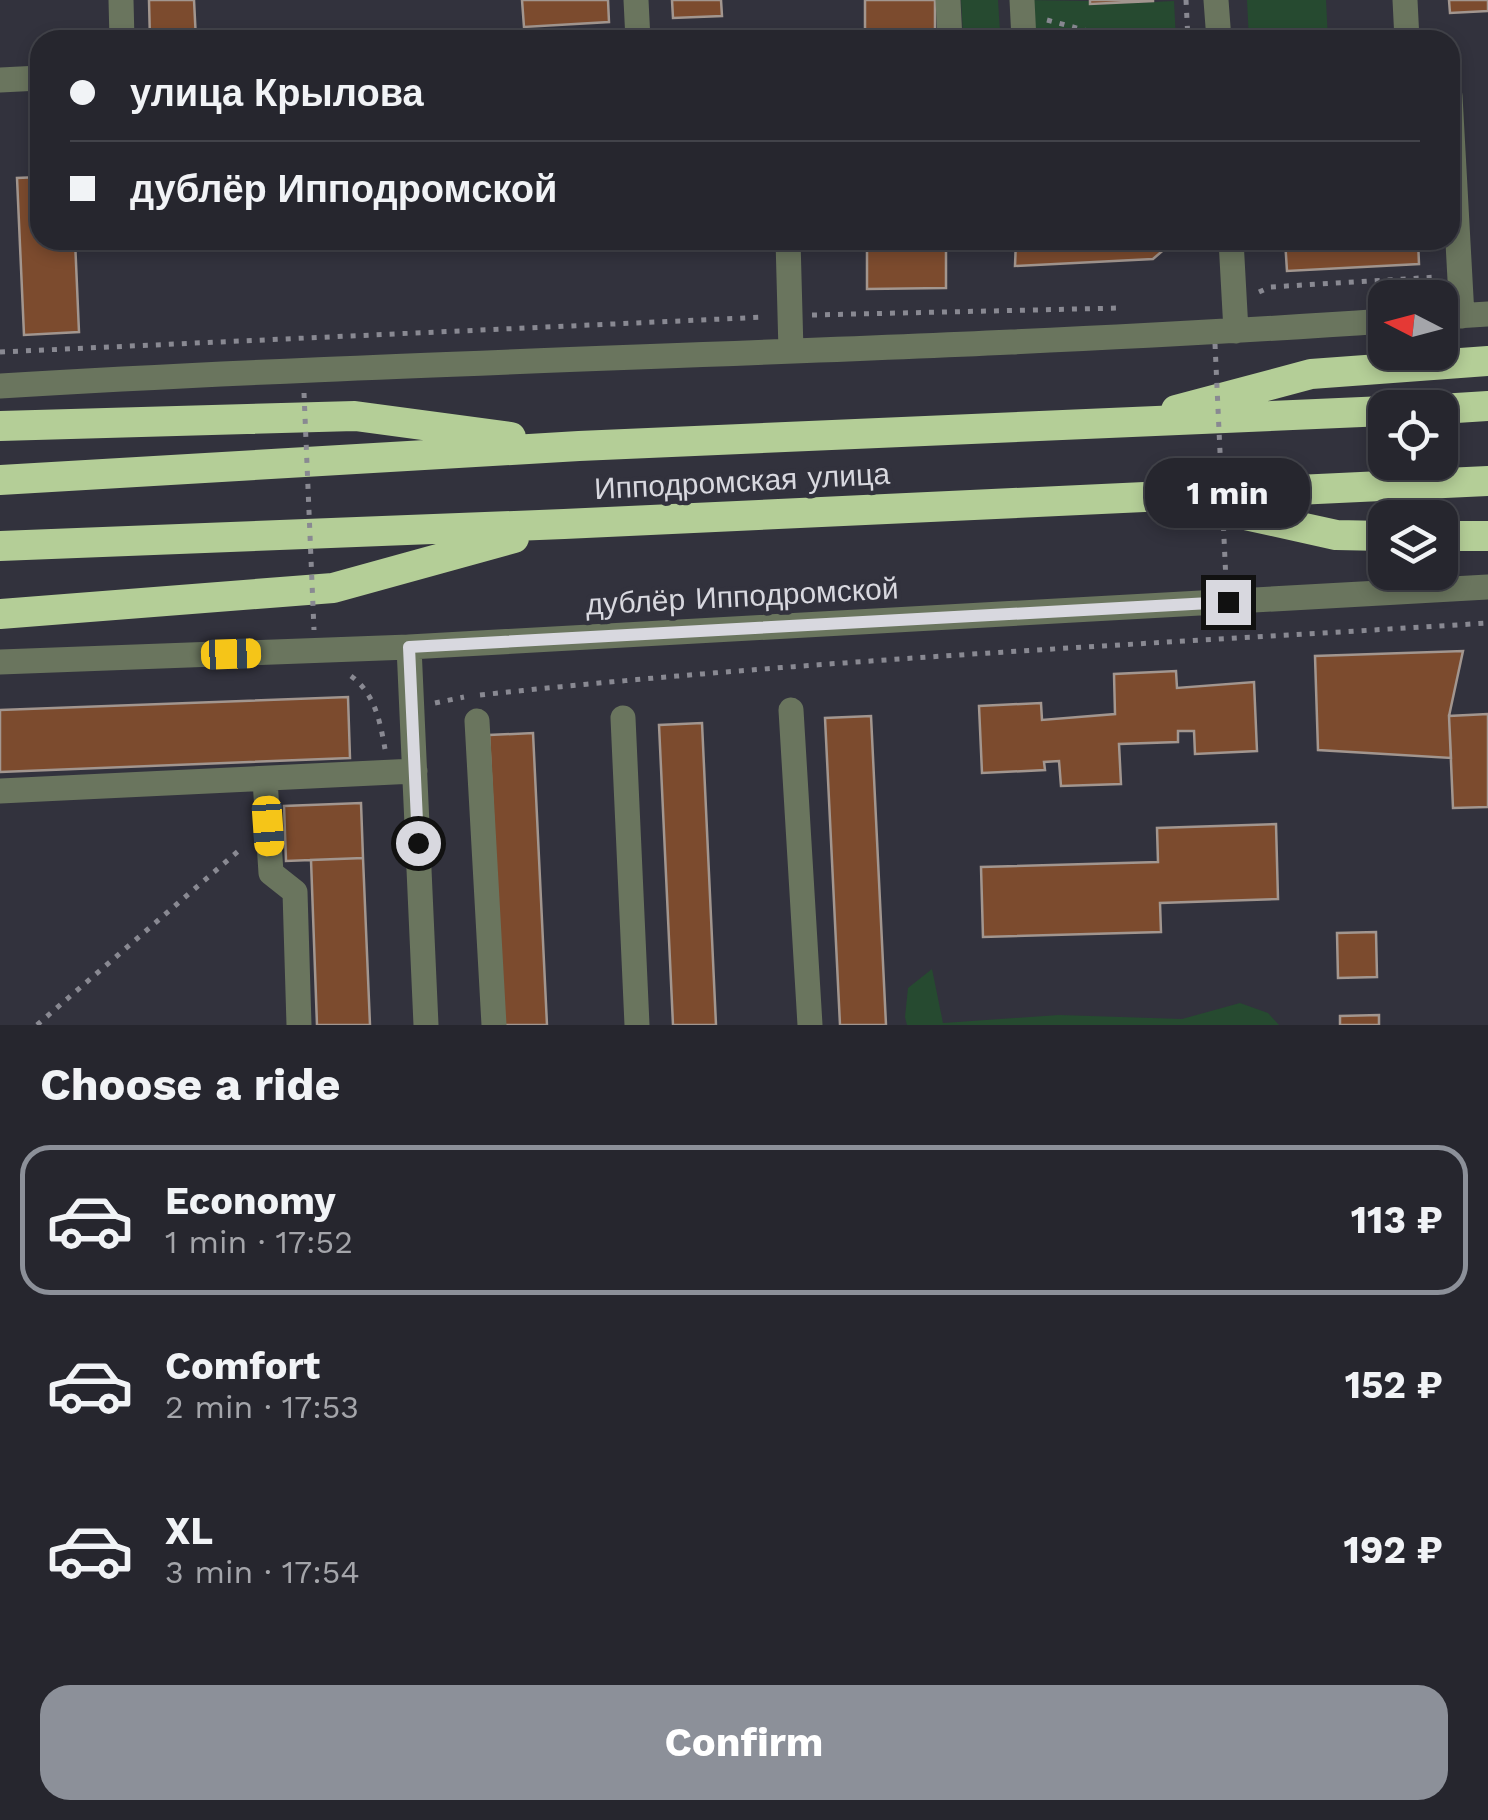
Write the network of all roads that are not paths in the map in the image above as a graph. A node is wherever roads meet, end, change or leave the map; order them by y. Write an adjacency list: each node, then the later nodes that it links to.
1 (121, 0): 7 (street)
2 (636, 0): 8 (street)
3 (948, 0): 9 (street)
4 (1022, 0): 10 (street)
5 (1216, 0): 11 (street)
6 (1406, 0): 12 (street)
7 (122, 30)
8 (638, 30)
9 (950, 30)
10 (1024, 30)
11 (1218, 30)
12 (1407, 30)
13 (30, 78): 14 (street)
14 (0, 80)
15 (788, 250): 21 (street)
16 (1231, 250): 20 (street)
17 (1459, 250): 18 (street)
18 (1464, 315)
19 (1368, 323): 20 (street)
20 (1226, 338): 21 (street)
21 (791, 351): 23 (street)
22 (1488, 361): 27 (highway)
23 (0, 386)
24 (1488, 406): 25 (highway)
25 (1458, 407)
26 (1368, 412): 27 (highway, Ипподромская улица)
27 (1141, 424): 29 (highway, Ипподромская улица)
28 (0, 426): 29 (highway)
29 (579, 446): 30 (highway, Ипподромская улица)
30 (0, 480)
31 (1488, 481): 32 (highway, Ипподромская улица)
32 (1162, 496): 33 (highway, Ипподромская улица); 34 (highway)
33 (564, 524): 37 (highway, Ипподромская улица); 39 (highway)
34 (1368, 536)
35 (1458, 536): 36 (highway)
36 (1488, 536)
37 (0, 546)
38 (1488, 588): 40 (street, дублёр Ипподромской)
39 (0, 614)
40 (409, 647): 41 (street, дублёр Ипподромской); 45 (street)
41 (0, 662)
42 (791, 710): 52 (street)
43 (622, 718): 51 (street)
44 (477, 721): 50 (street)
45 (402, 772): 46 (street); 49 (street)
46 (265, 780): 47 (street); 48 (street)
47 (0, 791)
48 (298, 1025)
49 (426, 1025)
50 (494, 1025)
51 (637, 1025)
52 (810, 1025)

